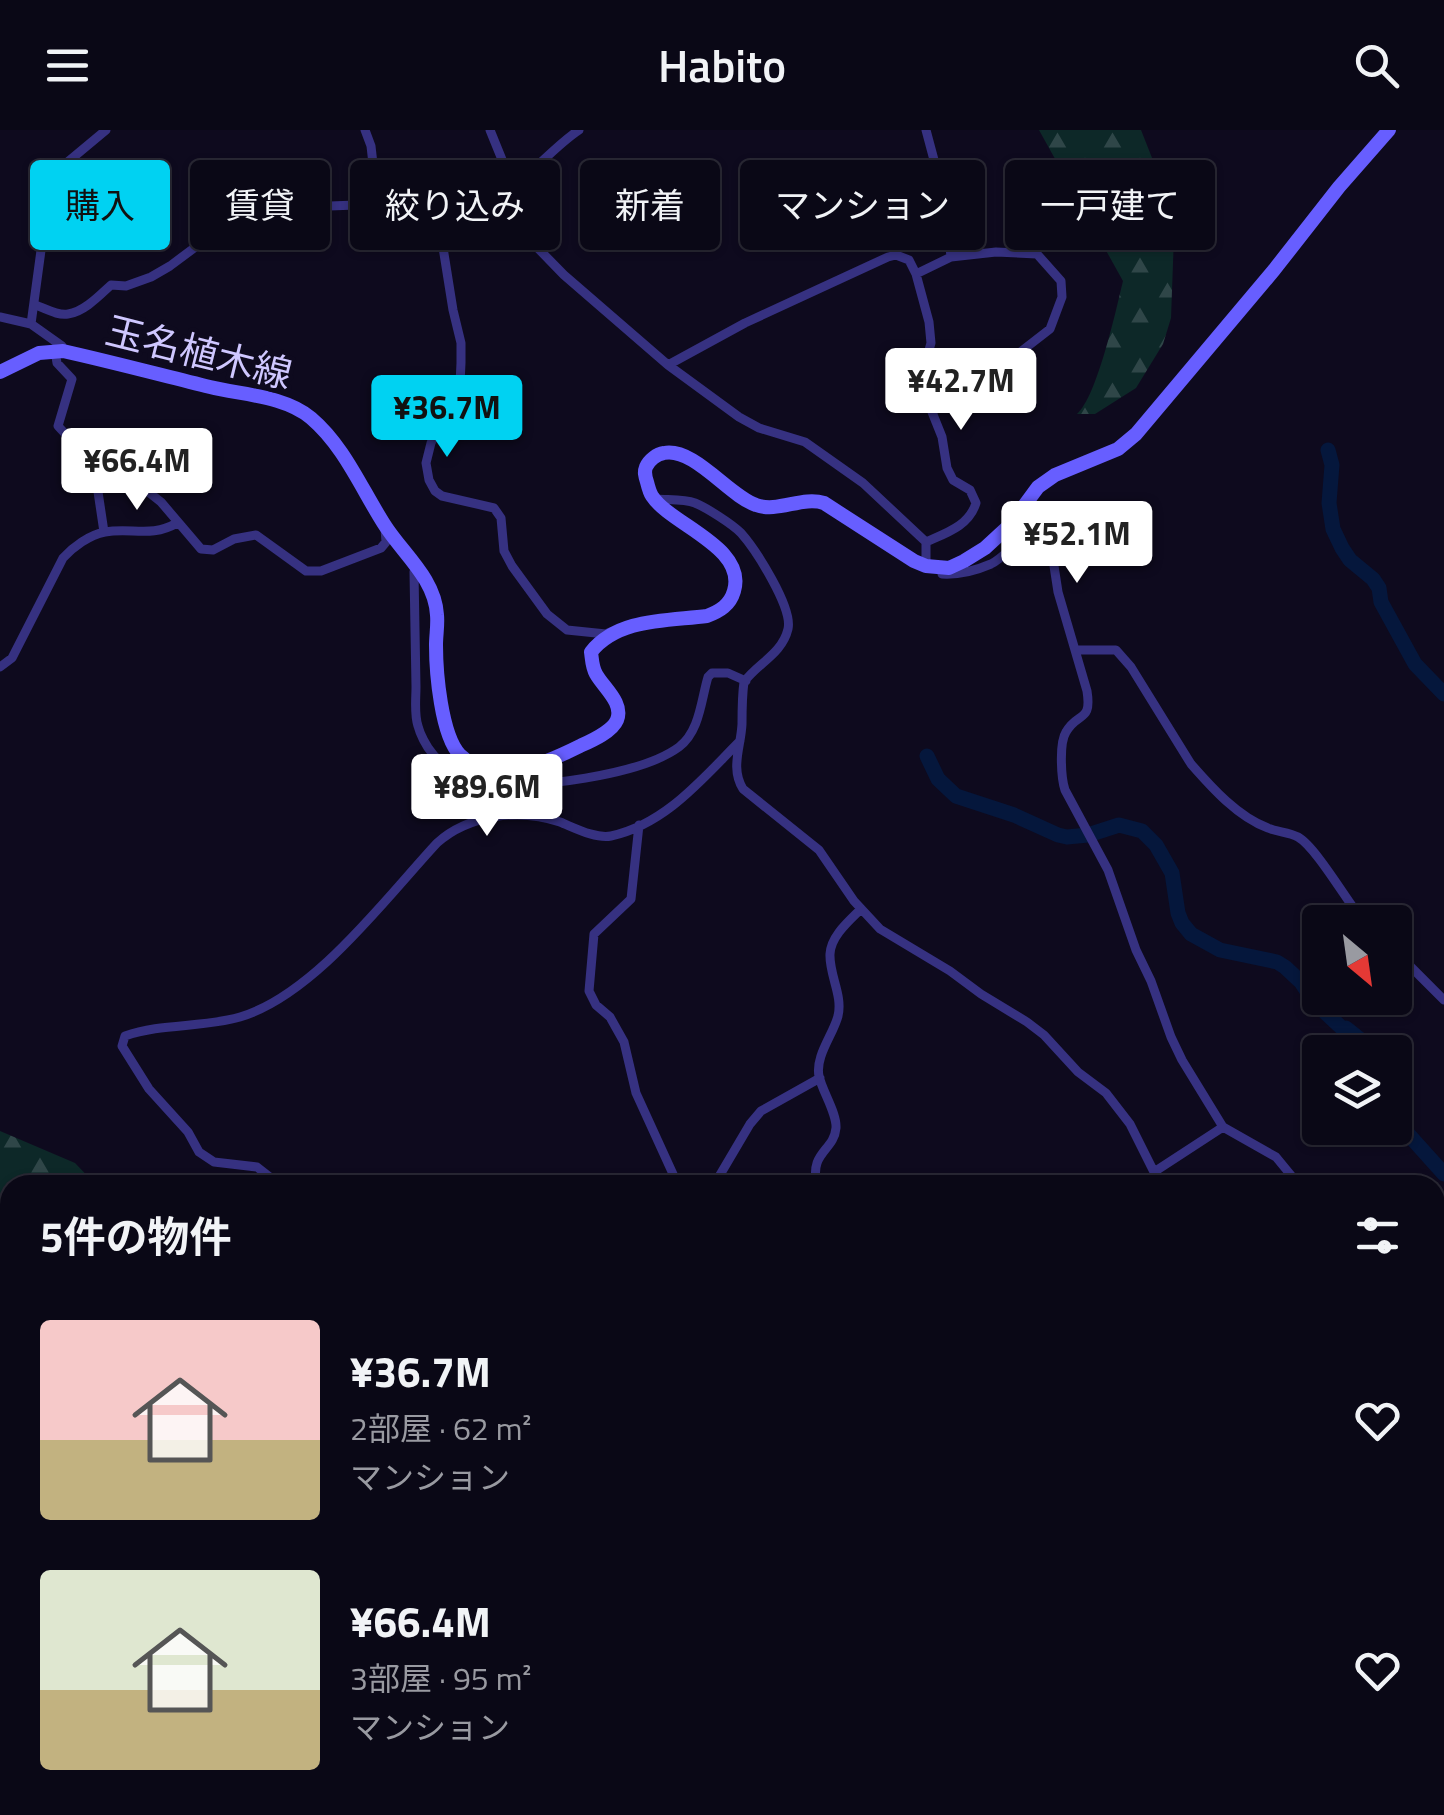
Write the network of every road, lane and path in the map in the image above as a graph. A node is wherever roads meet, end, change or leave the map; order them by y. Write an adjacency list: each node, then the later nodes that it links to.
1 (106, 130): 15 (street)
2 (366, 130): 7 (street)
3 (490, 130): 8 (street)
4 (580, 130): 9 (street)
5 (926, 130): 13 (street)
6 (1388, 130): 29 (main road)
7 (373, 160)
8 (502, 160)
9 (544, 160)
10 (350, 205): 15 (street)
11 (444, 250): 30 (street)
12 (540, 250): 19 (street)
13 (951, 257): 14 (street); 21 (street)
14 (916, 274): 19 (street); 21 (street)
15 (34, 305): 17 (street)
16 (0, 317): 17 (street)
17 (31, 324): 18 (street)
18 (59, 351): 20 (main road, 玉名植木線); 22 (street); 25 (main road, 玉名植木線)
19 (668, 365): 27 (street)
20 (0, 372)
21 (932, 412): 27 (street)
22 (94, 466): 24 (street); 26 (street)
23 (653, 499): 29 (main road); 30 (main road); 33 (street)
24 (177, 523): 25 (street); 26 (street)
25 (385, 526): 28 (main road, 玉名植木線)
26 (104, 532): 32 (street)
27 (926, 542): 29 (street)
28 (416, 565): 30 (main road, 玉名植木線); 33 (street)
29 (926, 566): 31 (street)
30 (620, 628)
31 (1075, 650): 36 (street); 41 (street)
32 (0, 667)
33 (746, 681): 34 (street)
34 (740, 741): 35 (street); 37 (street)
35 (639, 825): 43 (street); 44 (street)
36 (1350, 905)
37 (860, 910): 40 (street); 42 (street)
38 (1412, 968): 39 (street)
39 (1444, 1000)
40 (820, 1078): 45 (street); 46 (street)
41 (1224, 1127): 42 (street); 47 (street)
42 (1154, 1172)
43 (267, 1175)
44 (673, 1175)
45 (720, 1175)
46 (816, 1175)
47 (1291, 1175)

